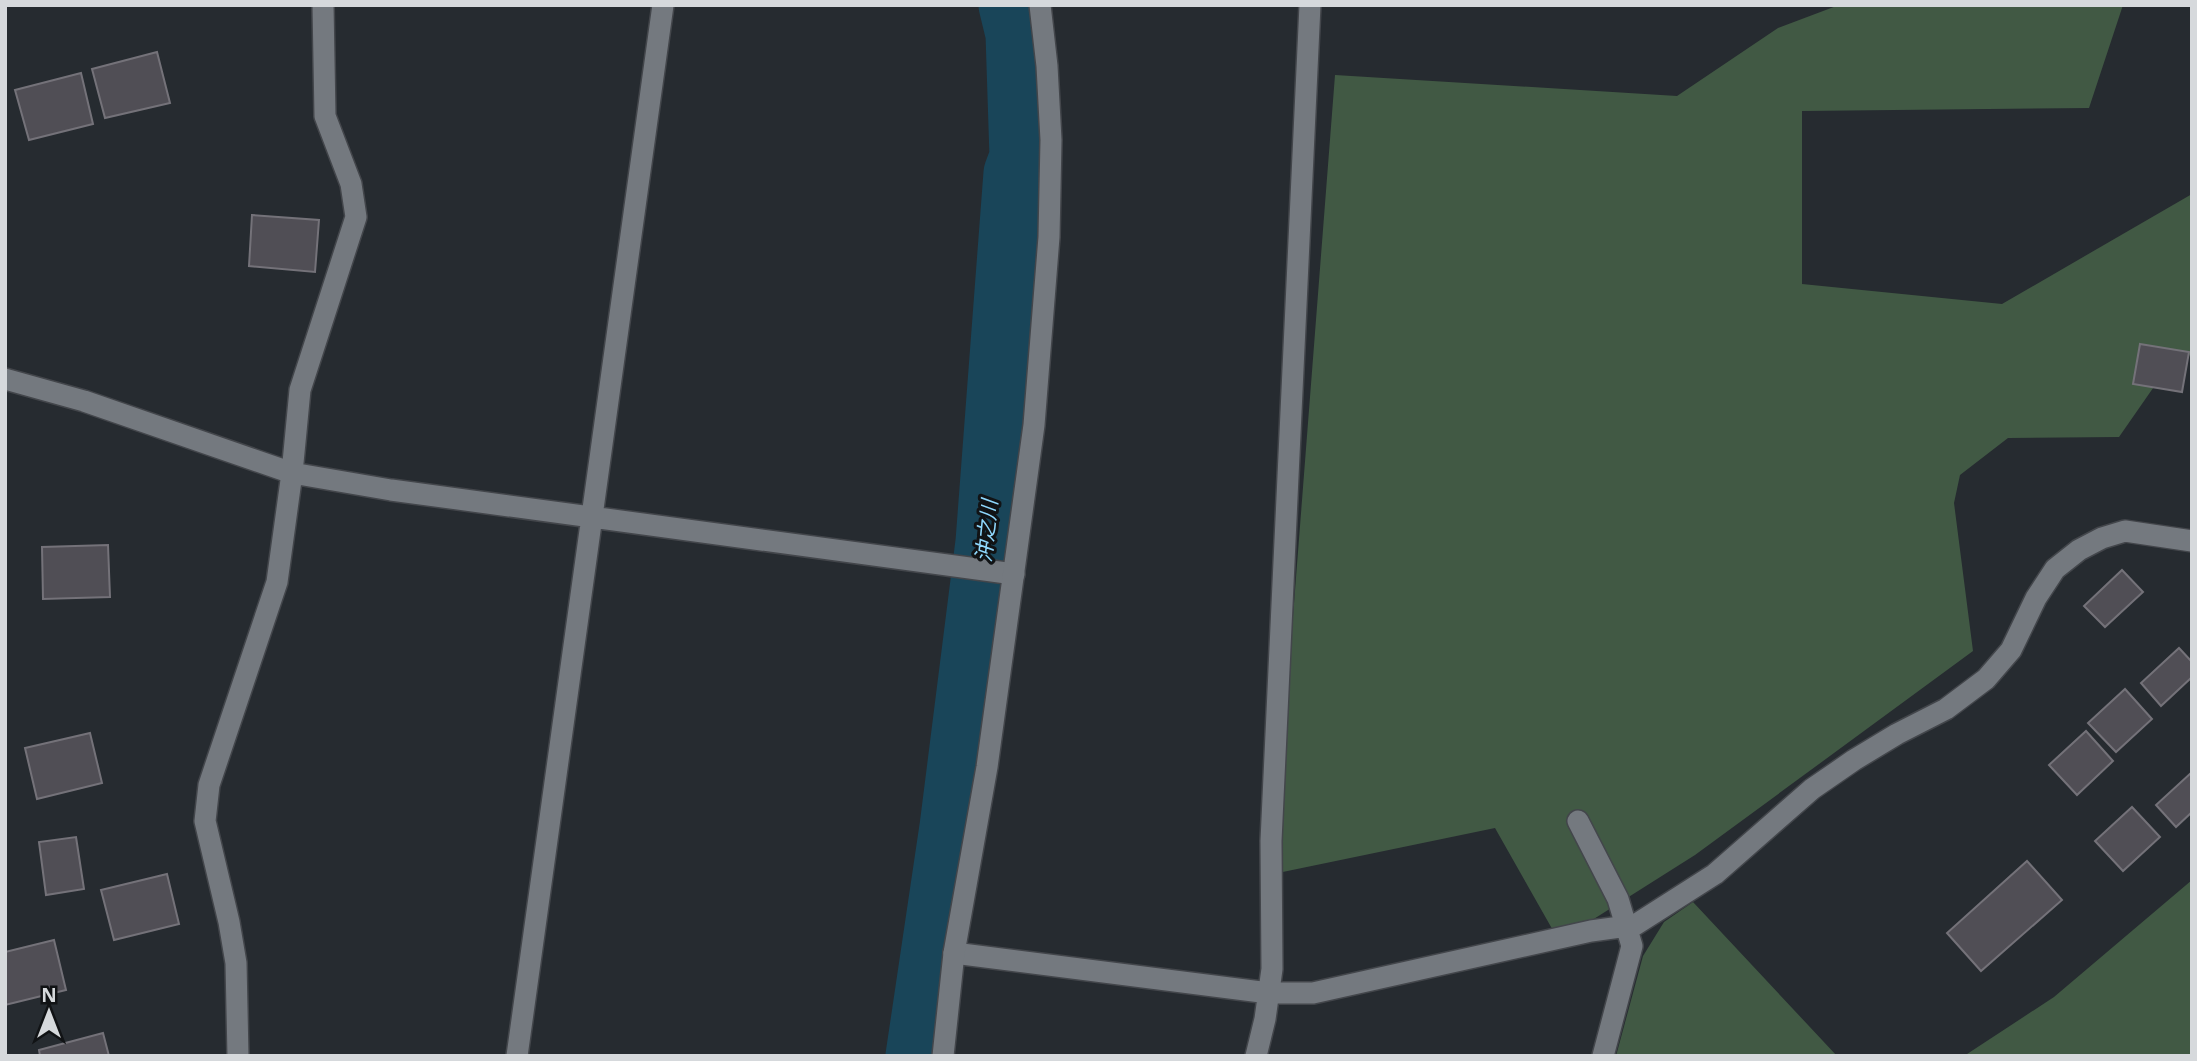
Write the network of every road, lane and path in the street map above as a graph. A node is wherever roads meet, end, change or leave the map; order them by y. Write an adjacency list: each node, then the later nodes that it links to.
1 (323, 5): 6 (street)
2 (663, 5): 7 (street)
3 (1040, 5): 9 (street)
4 (1310, 5): 13 (street)
5 (5, 379): 6 (street)
6 (292, 473): 7 (street); 14 (street)
7 (592, 516): 9 (street); 15 (street)
8 (2192, 541): 11 (street)
9 (1014, 574): 12 (street)
10 (1578, 821): 11 (street)
11 (1627, 926): 13 (street); 18 (street)
12 (954, 953): 13 (street); 16 (street)
13 (1269, 993): 17 (street)
14 (238, 1056)
15 (517, 1056)
16 (943, 1056)
17 (1255, 1056)
18 (1603, 1056)

